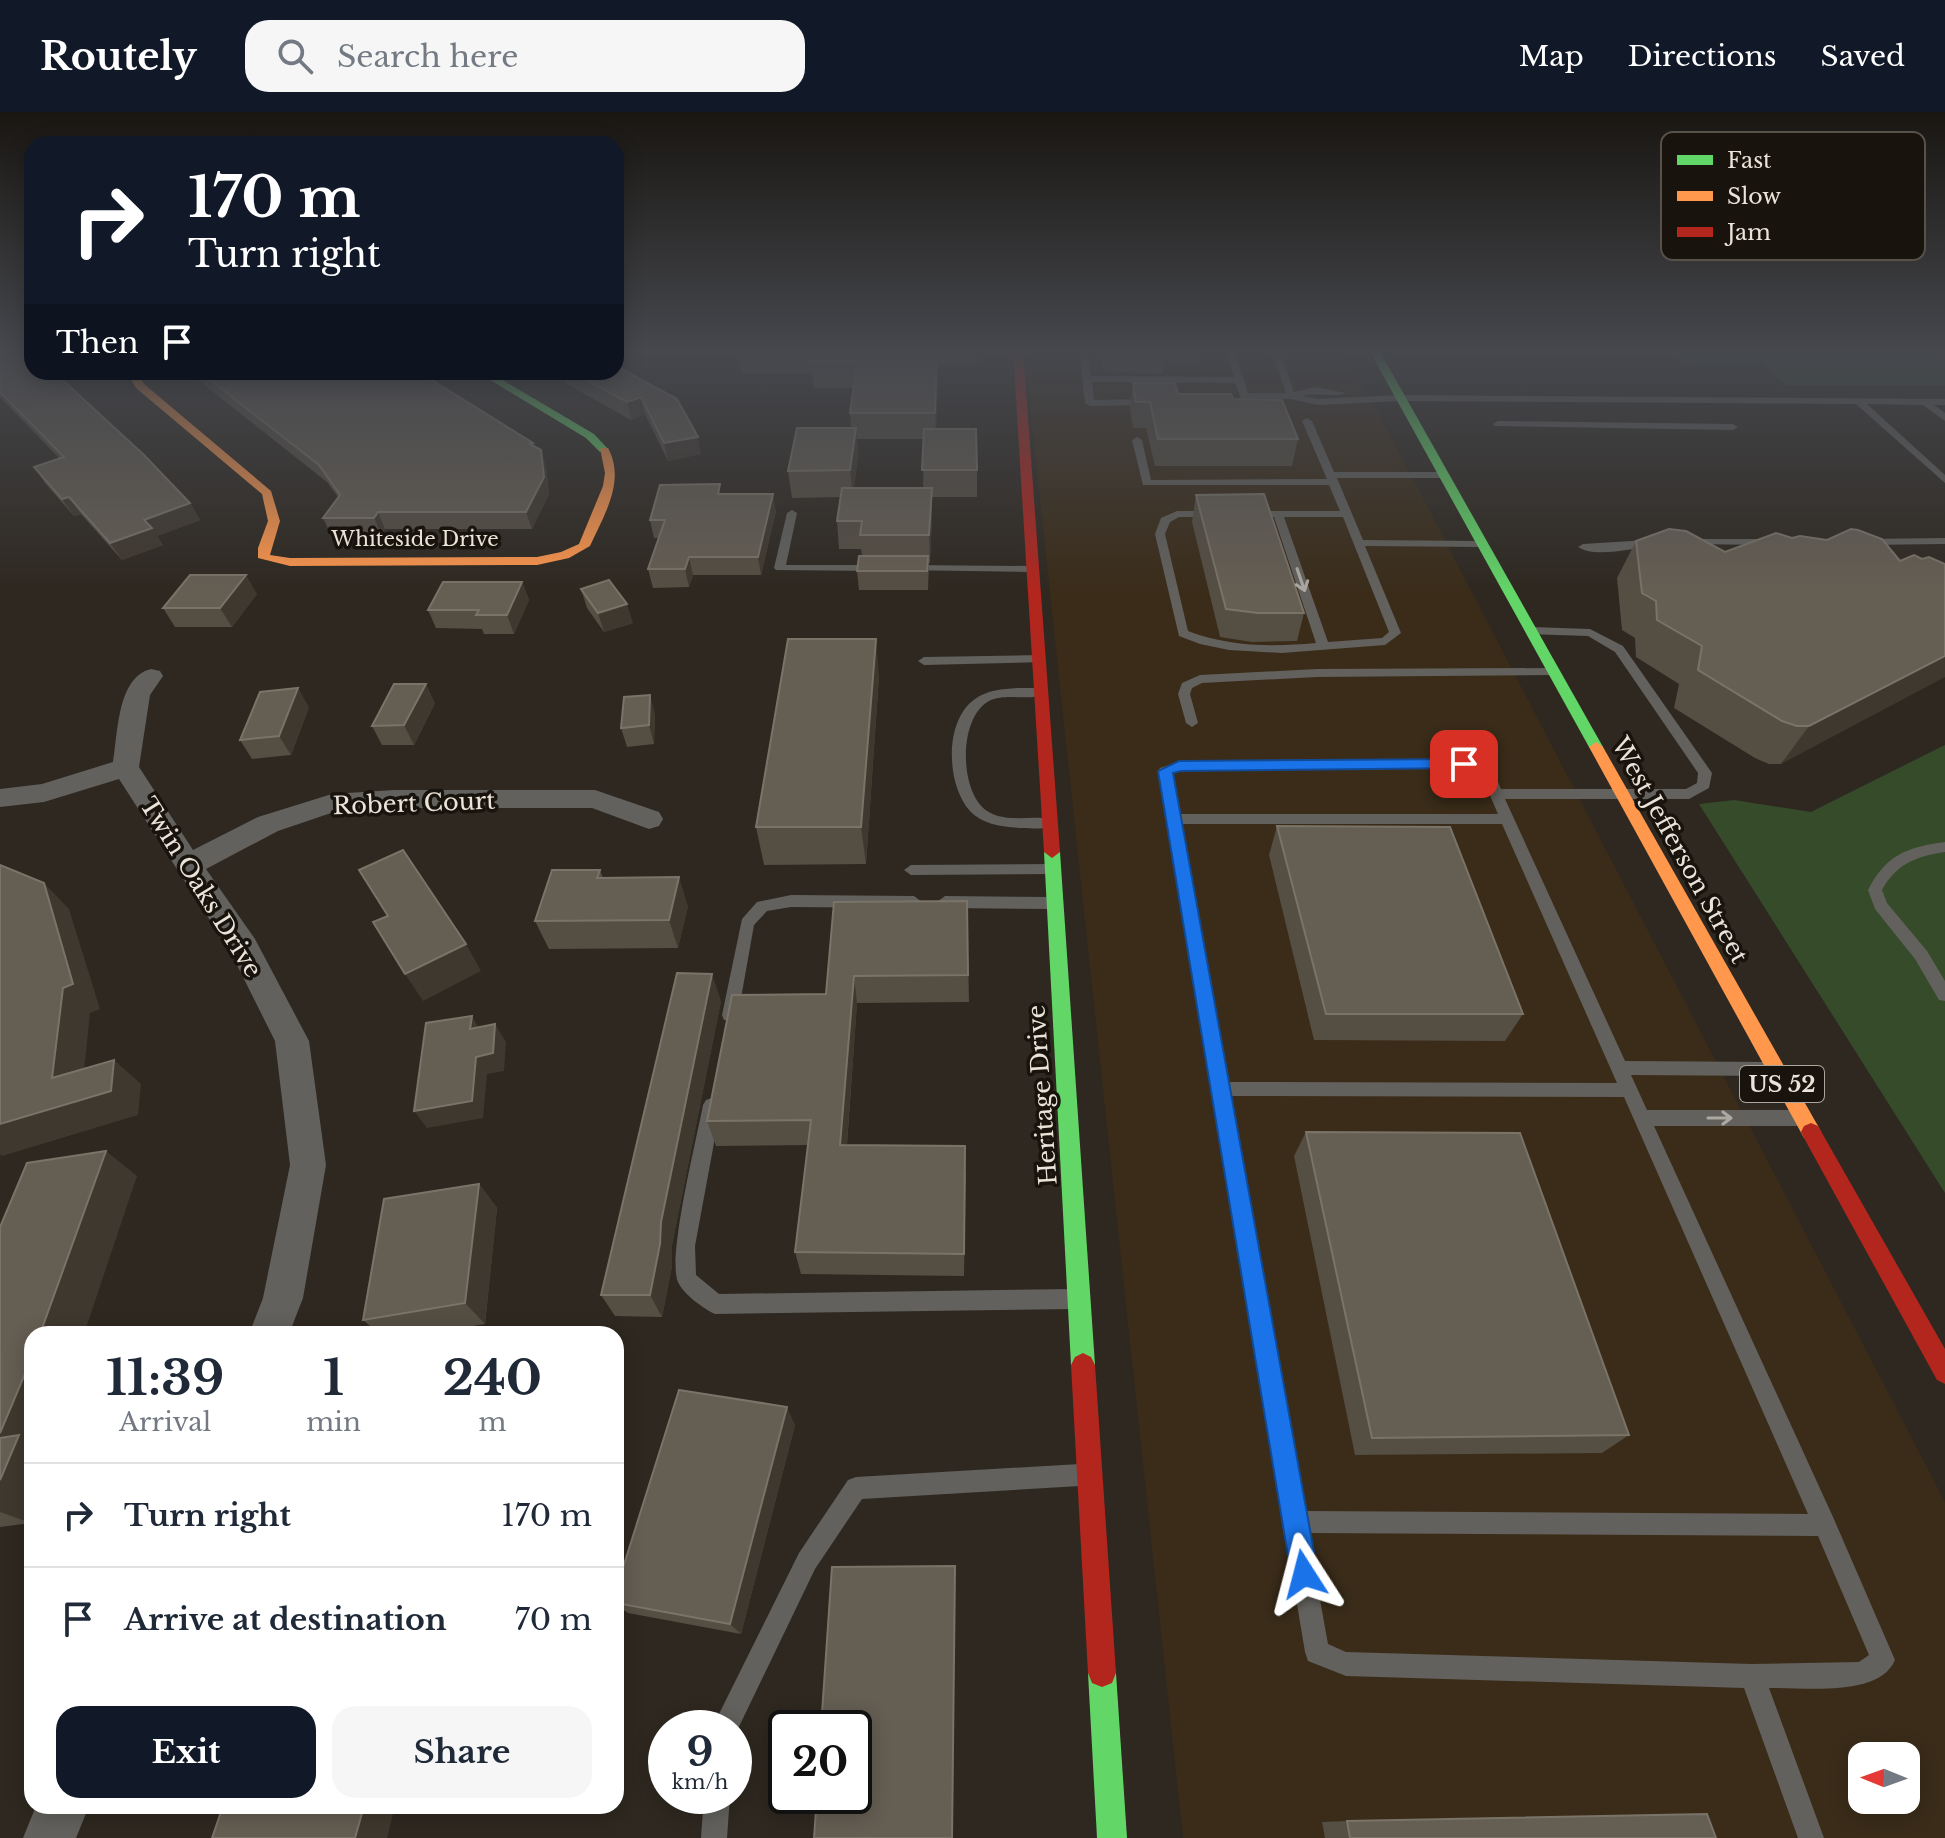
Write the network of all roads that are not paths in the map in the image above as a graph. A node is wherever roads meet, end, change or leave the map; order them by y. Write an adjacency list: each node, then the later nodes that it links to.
1 (193, 431): 2 (street, Whiteside Drive)
2 (581, 431)
3 (1024, 431): 20 (street, Heritage Drive)
4 (1311, 431): 9 (lane)
5 (1419, 431): 8 (street, West Jefferson Street / US 52)
6 (1890, 431): 10 (lane)
7 (1137, 440): 9 (lane)
8 (1444, 475): 9 (lane); 18 (street, West Jefferson Street / US 52)
9 (1332, 478): 13 (lane)
10 (1945, 480)
11 (792, 513): 20 (lane)
12 (1278, 514): 13 (lane); 22 (lane, one-way to 22); 22 (lane)
13 (1347, 514): 17 (lane)
14 (1945, 541): 16 (lane)
15 (1782, 542): 19 (lane)
16 (1846, 542)
17 (1358, 543): 18 (lane); 22 (lane)
18 (1482, 544): 21 (street, West Jefferson Street / US 52)
19 (1583, 547)
20 (1033, 569): 23 (street, Heritage Drive)
21 (1531, 631): 25 (street, West Jefferson Street / US 52); 31 (lane)
22 (1323, 645)
23 (1040, 659): 24 (lane); 27 (street, Heritage Drive)
24 (924, 661)
25 (1554, 672): 28 (lane); 31 (street, West Jefferson Street / US 52)
26 (151, 676): 29 (street)
27 (1042, 692): 36 (street, Heritage Drive); 36 (lane)
28 (1192, 723)
29 (126, 767): 32 (street); 38 (street, Twin Oaks Drive)
30 (1496, 794): 31 (lane); 34 (lane); 35 (lane)
31 (1622, 794): 45 (street, West Jefferson Street / US 52)
32 (0, 798)
33 (649, 819): 38 (street, Robert Court)
34 (1174, 819): 35 (lane); 46 (lane)
35 (1508, 819): 44 (lane)
36 (1049, 823): 39 (street, Heritage Drive)
37 (1945, 847): 42 (lane)
38 (189, 865): 52 (street, Twin Oaks Drive)
39 (1052, 869): 40 (lane); 41 (street, Heritage Drive)
40 (911, 870)
41 (1054, 903): 43 (lane); 51 (street, Heritage Drive)
42 (1945, 995)
43 (727, 1031)
44 (1619, 1068): 45 (lane); 47 (lane)
45 (1774, 1069): 50 (street, West Jefferson Street / US 52)
46 (1220, 1089): 47 (lane); 55 (lane)
47 (1629, 1090): 49 (lane)
48 (715, 1092): 51 (lane)
49 (1642, 1118): 50 (lane, one-way to 50); 56 (lane)
50 (1801, 1118): 53 (street, West Jefferson Street / US 52)
51 (1079, 1298): 54 (street, Heritage Drive)
52 (272, 1326)
53 (1945, 1372)
54 (1090, 1474): 58 (lane); 63 (street, Heritage Drive)
55 (1296, 1522): 56 (lane); 57 (lane)
56 (1825, 1525): 57 (lane)
57 (1752, 1676): 64 (lane)
58 (734, 1710)
59 (60, 1814): 61 (street)
60 (716, 1814): 62 (lane)
61 (49, 1838)
62 (714, 1838)
63 (1112, 1838)
64 (1811, 1838)

